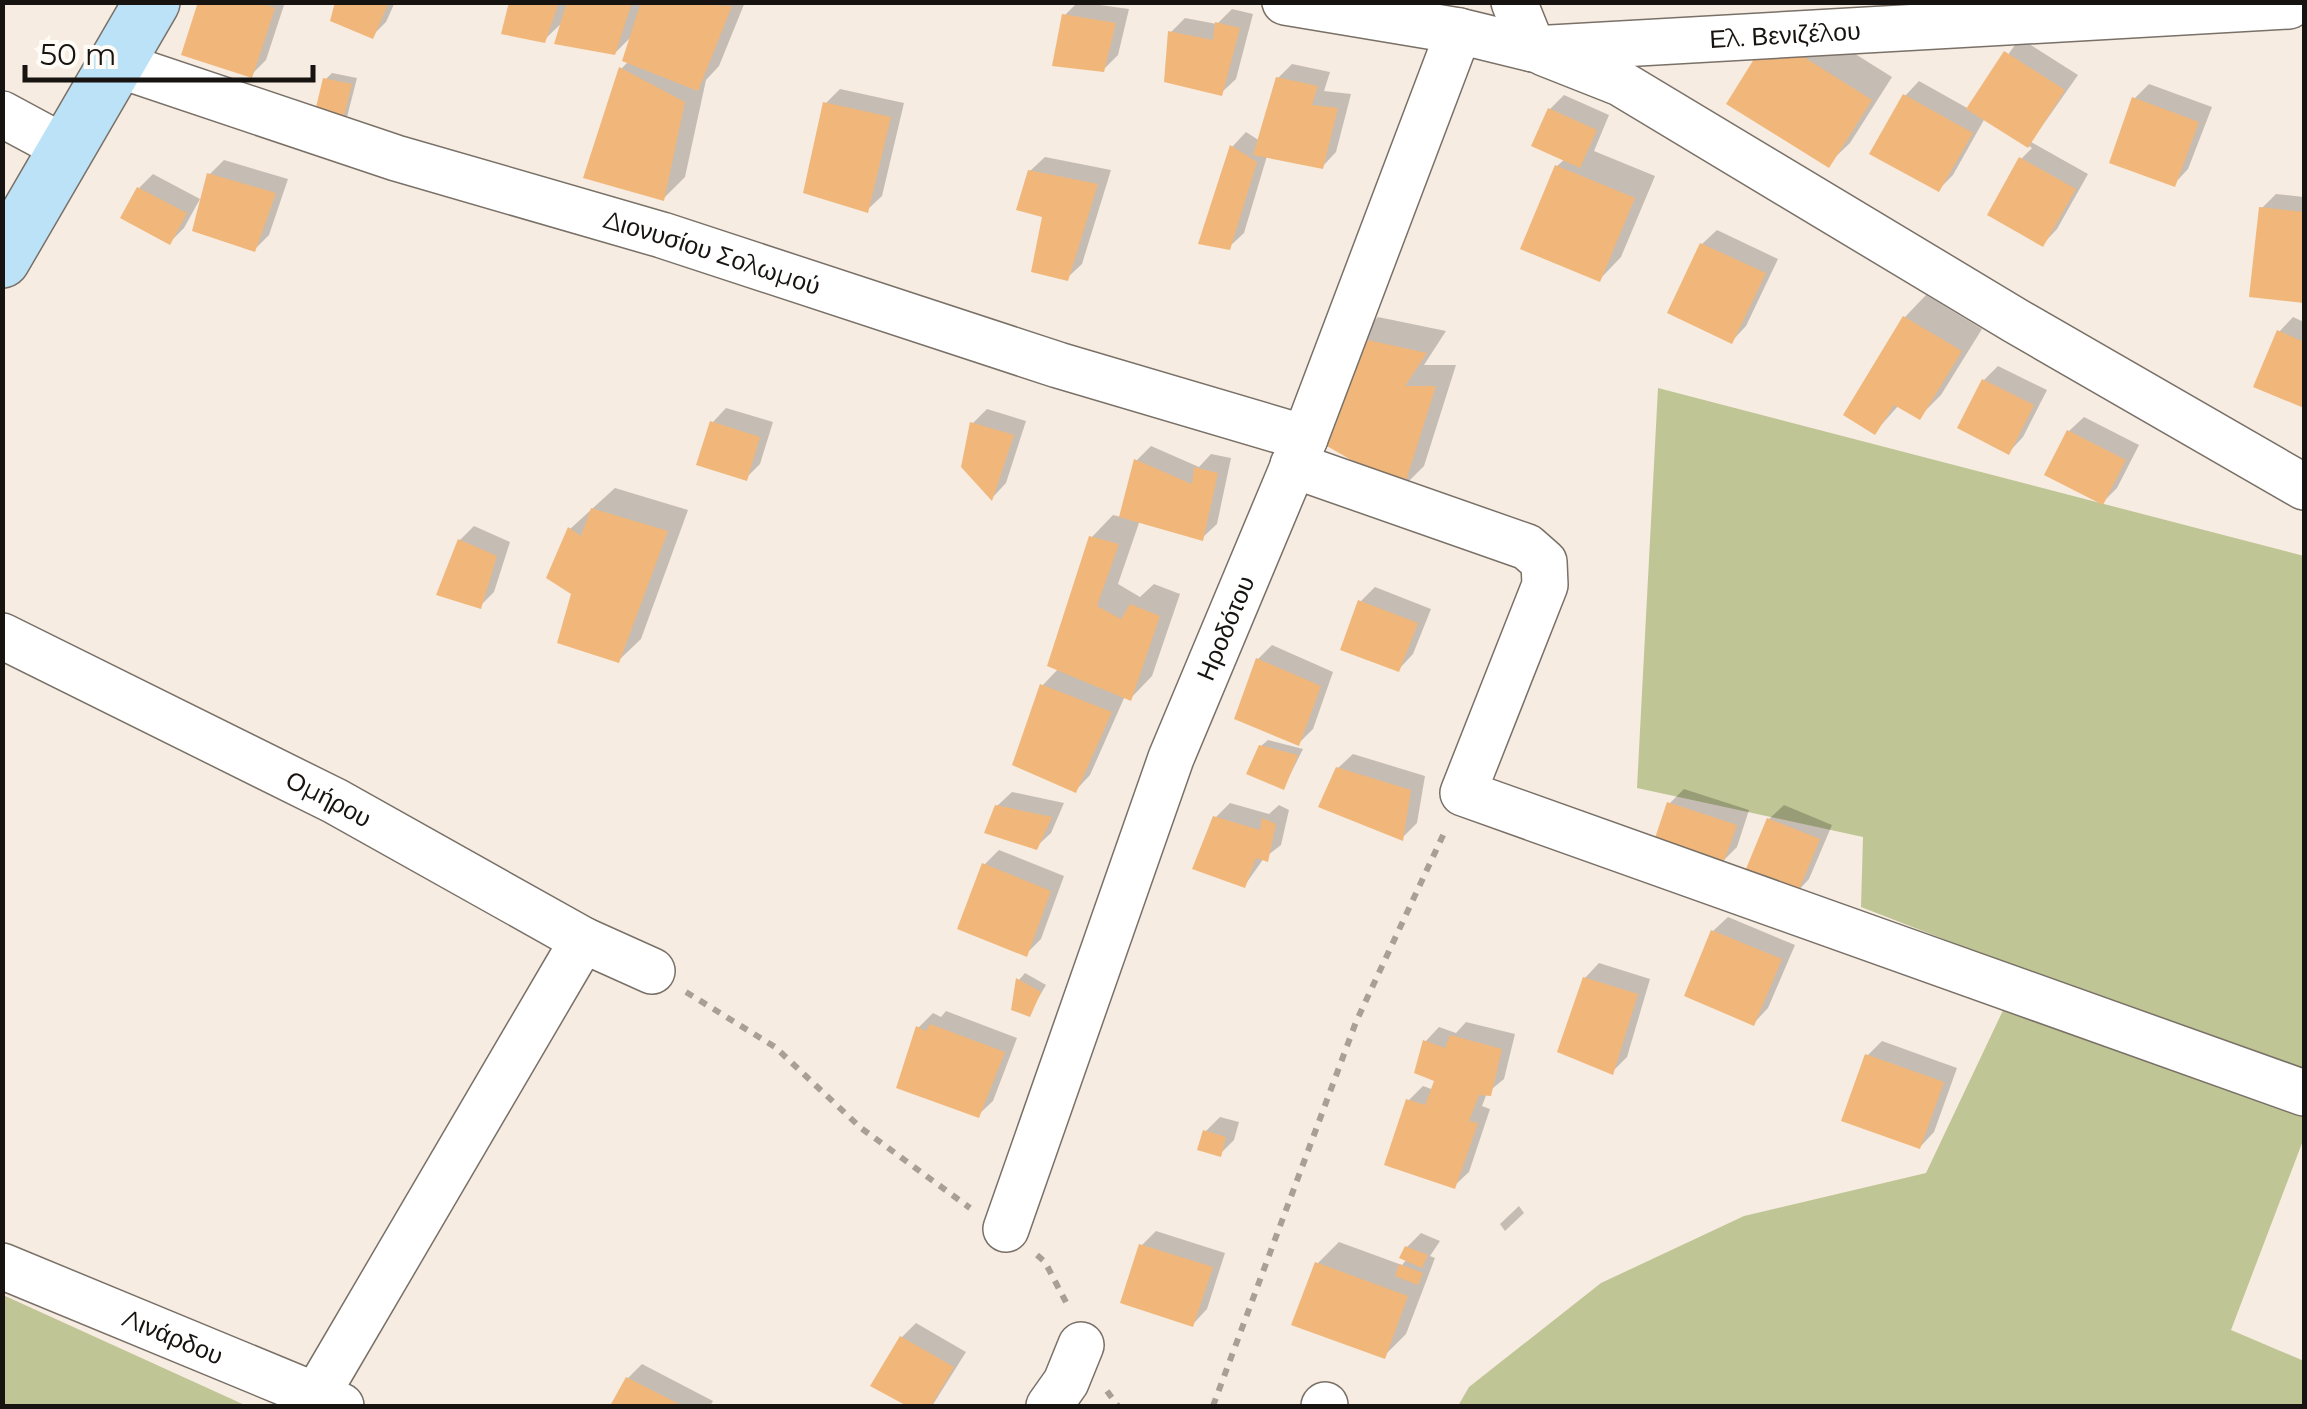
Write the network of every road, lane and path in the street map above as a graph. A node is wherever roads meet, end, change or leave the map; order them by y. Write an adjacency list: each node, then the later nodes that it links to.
1 (152, 2): 8 (street)
2 (1285, 2): 6 (street, Ελ. Βενιζέλου)
3 (1514, 2): 7 (street)
4 (1550, 2): 7 (street)
5 (2289, 6): 7 (street, Ελ. Βενιζέλου)
6 (1459, 31): 7 (street, Ελ. Βενιζέλου); 12 (street, Ηροδότου)
7 (1532, 49): 13 (street)
8 (119, 66): 10 (street); 12 (street, Διονυσίου Σολωμού)
9 (2, 114): 10 (street)
10 (65, 148): 11 (street)
11 (2, 260)
12 (1299, 451): 15 (street, Διονυσίου Σολωμού); 19 (street, Ηροδότου)
13 (2304, 486)
14 (2, 636): 16 (street, Ομήρου)
15 (1463, 793): 18 (street); 25 (path)
16 (582, 940): 17 (street, Ομήρου); 22 (street)
17 (652, 972): 19 (path)
18 (2304, 1094)
19 (1006, 1228): 21 (path)
20 (2, 1266): 22 (street, Λινάρδου)
21 (1081, 1345): 23 (street); 24 (path)
22 (329, 1400)
23 (1049, 1406)
24 (1118, 1406)
25 (1212, 1406)

